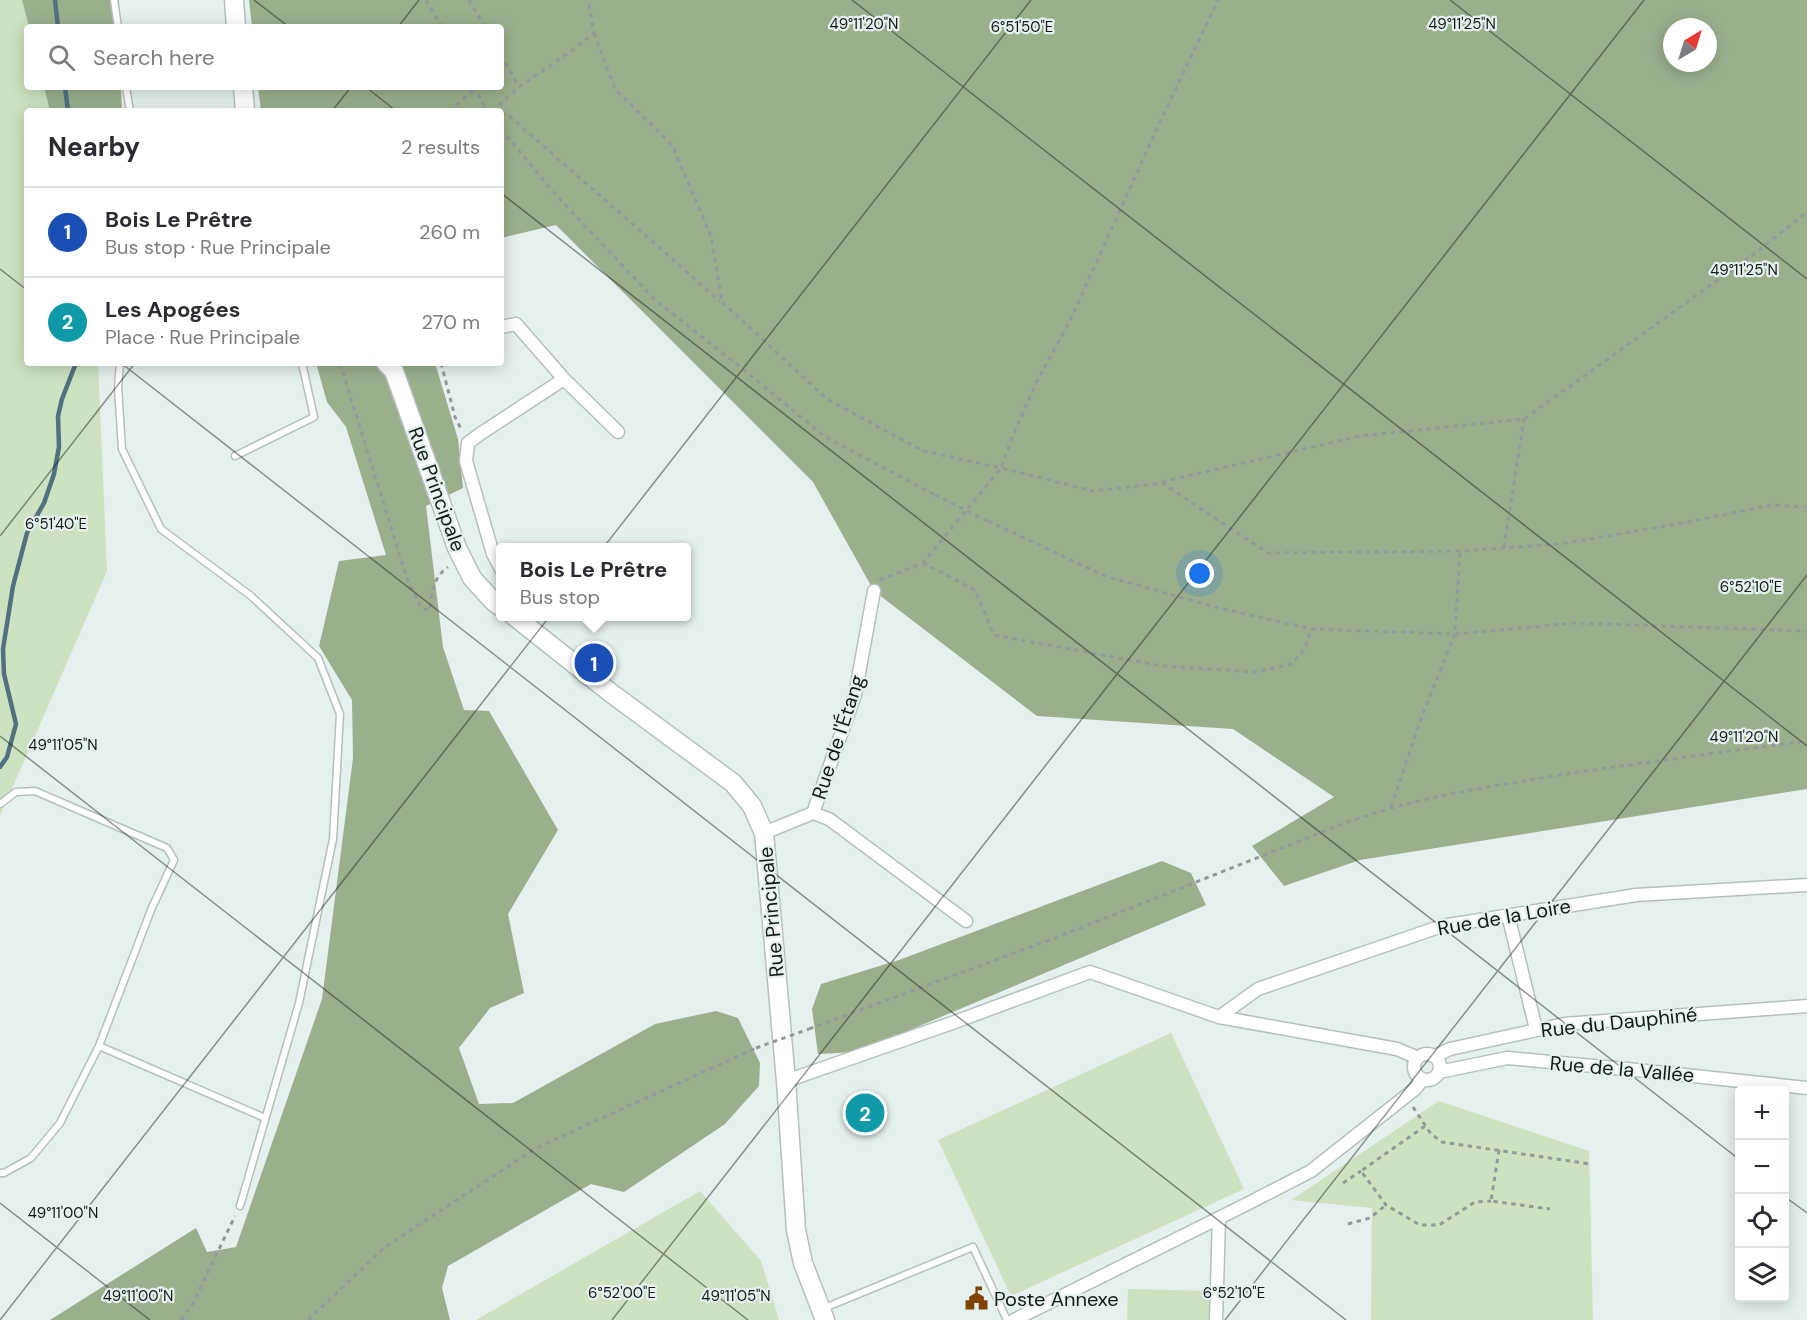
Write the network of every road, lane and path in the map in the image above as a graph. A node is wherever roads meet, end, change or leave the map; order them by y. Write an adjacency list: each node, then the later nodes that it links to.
1 (114, 0): 7 (lane)
2 (234, 0): 8 (main road)
3 (426, 0): 9 (path)
4 (469, 0): 10 (path)
5 (588, 0): 11 (path)
6 (1218, 0): 38 (path)
7 (118, 24)
8 (236, 24)
9 (440, 24)
10 (483, 24)
11 (594, 33): 13 (path); 26 (path)
12 (504, 60): 13 (path)
13 (519, 87): 22 (path)
14 (126, 90): 18 (lane)
15 (243, 90): 19 (main road)
16 (473, 90): 20 (path)
17 (476, 90): 21 (path)
18 (130, 108)
19 (245, 108)
20 (452, 108)
21 (485, 108)
22 (495, 108)
23 (504, 114): 26 (path)
24 (504, 133): 49 (path, bridge)
25 (1807, 212): 34 (path)
26 (722, 302): 38 (path)
27 (504, 326): 33 (street)
28 (120, 366): 71 (lane)
29 (303, 366): 37 (lane)
30 (341, 366): 43 (path)
31 (389, 366): 43 (main road, Rue Principale)
32 (442, 366): 36 (path)
33 (564, 379): 35 (street); 36 (street)
34 (1524, 418): 39 (path); 41 (path)
35 (618, 432)
36 (468, 443): 44 (street)
37 (235, 456)
38 (1001, 468): 39 (path); 45 (path)
39 (1162, 483): 42 (path)
40 (1807, 507): 41 (path)
41 (1503, 548): 42 (path)
42 (1460, 551): 51 (path)
43 (462, 558): 47 (main road, Rue Principale)
44 (496, 560)
45 (923, 563): 46 (path); 49 (path)
46 (874, 591): 55 (street, Rue de l'Étang)
47 (496, 603)
48 (531, 624): 56 (main road, Rue Principale)
49 (1311, 629): 51 (path)
50 (1807, 631): 51 (path)
51 (1455, 634): 54 (path)
52 (1807, 741): 54 (path)
53 (0, 804): 63 (lane)
54 (1391, 807): 86 (path, bridge)
55 (813, 813): 56 (street, Rue de l'Étang); 59 (street, Rue de l'Étang)
56 (764, 833): 68 (main road, Rue Principale)
57 (1807, 885): 58 (street, Rue de la Loire)
58 (1508, 915): 61 (street, Rue de la Loire); 62 (street)
59 (966, 921)
60 (1807, 1006): 62 (street, Rue du Dauphiné)
61 (1218, 1017): 65 (street); 68 (street)
62 (1536, 1029): 64 (street, Rue du Dauphiné)
63 (99, 1046): 71 (lane); 76 (lane)
64 (1435, 1056): 65 (street); 66 (street)
65 (1418, 1058): 67 (street)
66 (1439, 1072): 67 (street, Rue de la Vallée); 69 (street, Rue de la Vallée)
67 (1423, 1079): 70 (street)
68 (786, 1081): 84 (main road, Rue Principale)
69 (1807, 1088)
70 (1406, 1096): 72 (path); 82 (street)
71 (265, 1118): 80 (lane)
72 (1425, 1126): 73 (path); 75 (path)
73 (1498, 1150): 74 (path); 78 (path)
74 (1590, 1164)
75 (1361, 1171): 77 (path); 79 (path)
76 (0, 1173)
77 (1342, 1183)
78 (1491, 1202): 79 (path); 81 (path)
79 (1386, 1205): 83 (path)
80 (240, 1206): 85 (path)
81 (1550, 1209)
82 (1219, 1218): 88 (street); 89 (street)
83 (1348, 1224)
84 (823, 1315): 87 (lane)
85 (181, 1320)
86 (308, 1320)
87 (1007, 1320)
88 (1014, 1320)
89 (1216, 1320)

